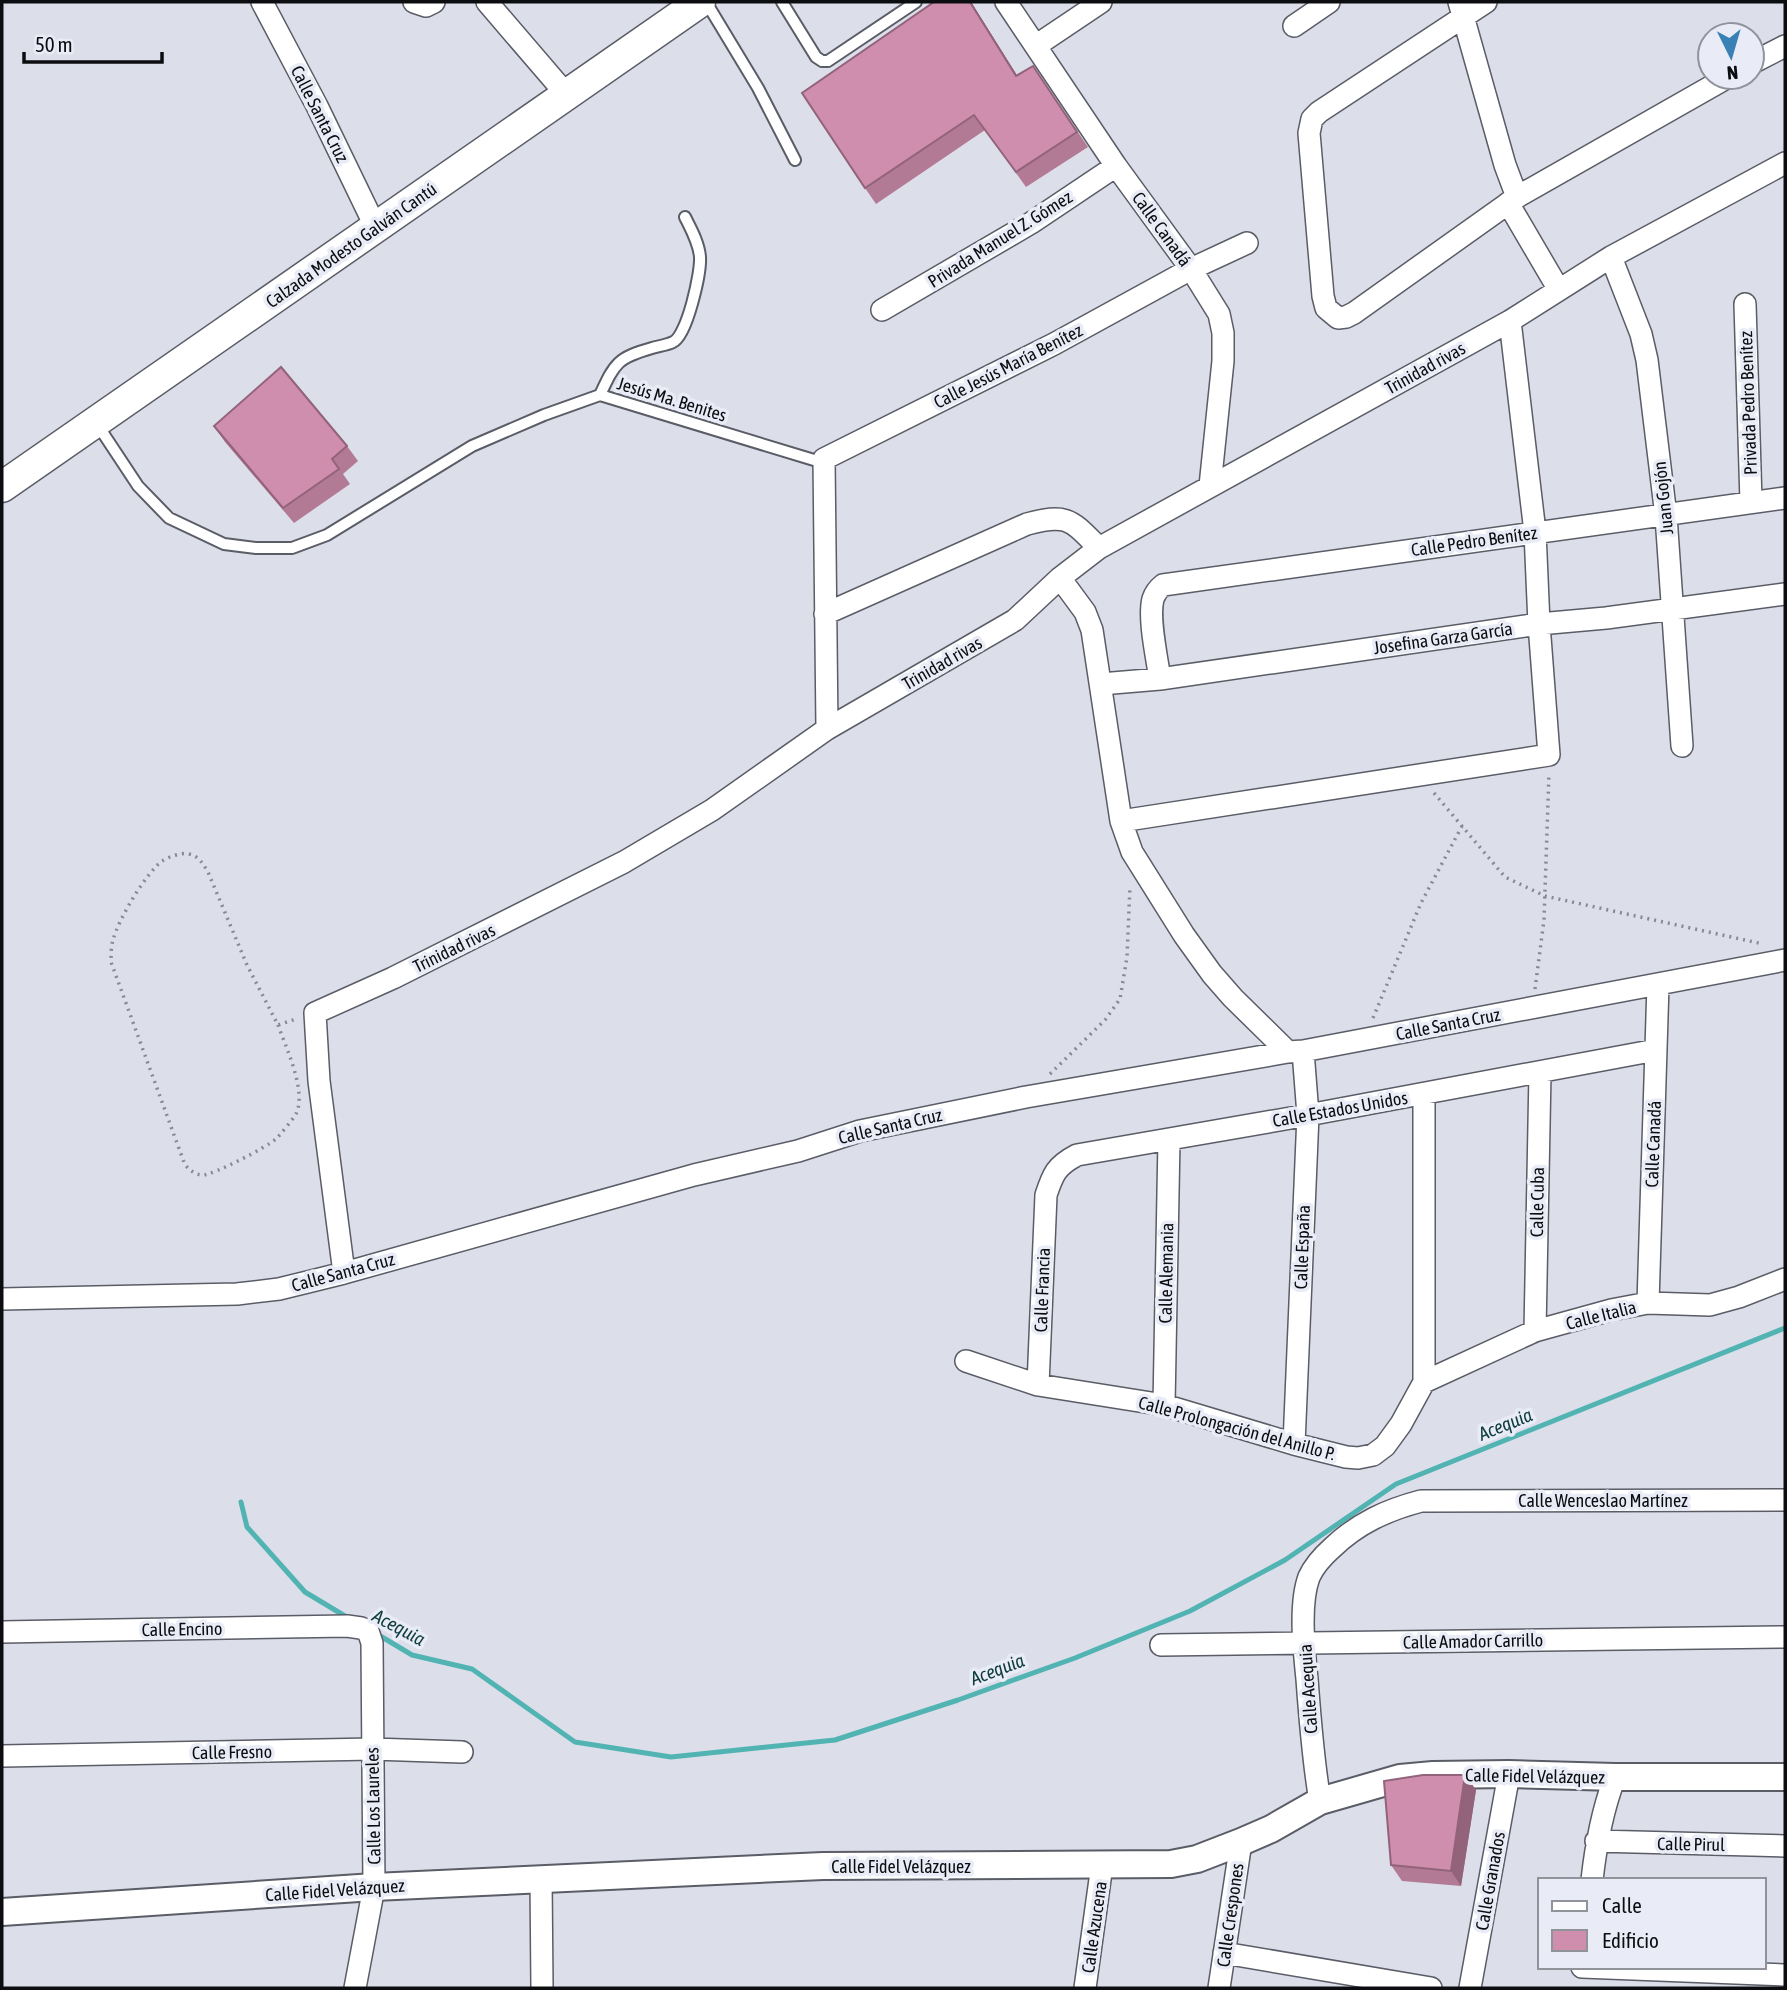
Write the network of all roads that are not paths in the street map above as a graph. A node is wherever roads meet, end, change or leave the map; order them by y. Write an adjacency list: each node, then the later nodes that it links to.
1 (262, 2): 23 (street, Calle Santa Cruz)
2 (487, 2): 17 (street)
3 (700, 2): 17 (main road, Calzada Modesto Galván Cantú)
4 (706, 2): 18 (lane)
5 (782, 2): 6 (lane)
6 (916, 2)
7 (1006, 2): 13 (street, Calle Canadá)
8 (1101, 2): 13 (street)
9 (1329, 2): 12 (street)
10 (1486, 2): 11 (street)
11 (1460, 10): 21 (street); 21 (street)
12 (1294, 26)
13 (1037, 45): 20 (street, Calle Canadá)
14 (1785, 46): 15 (street)
15 (1766, 56)
16 (1703, 91): 21 (street)
17 (566, 94): 23 (main road, Calzada Modesto Galván Cantú)
18 (795, 160)
19 (1785, 163): 25 (street, Trinidad rivas)
20 (1116, 166): 26 (street, Calle Canadá); 29 (street, Privada Manuel Z. Gómez)
21 (1512, 200): 27 (street)
22 (685, 217): 31 (lane)
23 (376, 228): 32 (main road, Calzada Modesto Galván Cantú)
24 (1247, 243): 26 (street, Calle Jesús María Benítez)
25 (1611, 257): 27 (street, Trinidad rivas); 38 (street, Juan Gojón)
26 (1191, 269): 33 (street, Calle Jesús María Benítez); 35 (street, Calle Canadá)
27 (1559, 290): 30 (street, Trinidad rivas)
28 (1745, 304): 37 (street, Privada Pedro Benítez)
29 (882, 310)
30 (1510, 321): 35 (street, Trinidad rivas); 39 (street)
31 (600, 395): 32 (lane, Jesús Ma. Benites); 33 (lane, Jesús Ma. Benites)
32 (96, 422): 34 (main road, Calzada Modesto Galván Cantú)
33 (824, 459): 44 (street)
34 (2, 486)
35 (1210, 486): 40 (street, Trinidad rivas)
36 (1785, 498): 37 (street, Calle Pedro Benítez)
37 (1751, 502): 38 (street, Calle Pedro Benítez)
38 (1666, 516): 39 (street, Calle Pedro Benítez); 43 (street, Juan Gojón)
39 (1535, 532): 45 (street); 46 (street, Calle Pedro Benítez)
40 (1099, 548): 41 (street, Trinidad rivas); 44 (street)
41 (1060, 578): 47 (street); 48 (street, Trinidad rivas)
42 (1785, 594): 43 (street, Josefina Garza García)
43 (1671, 609): 45 (street, Josefina Garza García); 49 (street, Juan Gojón)
44 (825, 614): 48 (street)
45 (1539, 624): 46 (street, Josefina Garza García); 50 (street)
46 (1160, 679): 47 (street, Josefina Garza García)
47 (1101, 684): 50 (street)
48 (827, 729): 60 (street, Trinidad rivas)
49 (1682, 746)
50 (1121, 821): 54 (street)
51 (1779, 953): 52 (street, Calle Santa Cruz)
52 (1658, 985): 53 (street, Calle Canadá); 54 (street, Calle Santa Cruz)
53 (1656, 1051): 55 (street, Calle Estados Unidos); 63 (street, Calle Canadá)
54 (1295, 1052): 57 (street, Calle España); 60 (street, Calle Santa Cruz)
55 (1540, 1073): 56 (street, Calle Estados Unidos); 64 (street, Calle Cuba)
56 (1424, 1094): 57 (street, Calle Estados Unidos); 66 (street)
57 (1308, 1115): 58 (street, Calle Estados Unidos); 69 (street, Calle España)
58 (1169, 1140): 59 (street, Calle Estados Unidos); 68 (street, Calle Alemania)
59 (1046, 1195): 67 (street, Calle Francia)
60 (344, 1273): 62 (street, Calle Santa Cruz)
61 (1785, 1279): 63 (street, Calle Italia)
62 (2, 1299)
63 (1648, 1303): 64 (street, Calle Italia)
64 (1535, 1331): 66 (street, Calle Italia)
65 (966, 1361): 67 (street, Calle Prolongación del Anillo P.)
66 (1424, 1382): 69 (street, Calle Prolongación del Anillo P.)
67 (1038, 1385): 68 (street, Calle Prolongación del Anillo P.)
68 (1164, 1405): 69 (street, Calle Prolongación del Anillo P.)
69 (1294, 1444)
70 (1785, 1500): 71 (street, Calle Wenceslao Martínez)
71 (1309, 1578): 75 (street, Calle Acequia)
72 (361, 1628): 73 (street, Calle Encino); 77 (street, Calle Los Laureles)
73 (2, 1632)
74 (1785, 1637): 75 (street, Calle Amador Carrillo)
75 (1304, 1643): 76 (street, Calle Amador Carrillo); 83 (street, Calle Acequia)
76 (1161, 1645)
77 (373, 1749): 78 (street, Calle Fresno); 79 (street, Calle Fresno); 90 (street, Calle Los Laureles)
78 (462, 1752)
79 (2, 1756)
80 (1509, 1774): 81 (street, Calle Fidel Velázquez); 83 (street, Calle Fidel Velázquez); 101 (street, Calle Granados)
81 (1615, 1777): 82 (street, Calle Fidel Velázquez); 85 (street)
82 (1785, 1777)
83 (1320, 1801): 84 (street, Calle Fidel Velázquez)
84 (1241, 1842): 87 (street, Calle Fidel Velázquez); 92 (street, Calle Crespones)
85 (1596, 1842): 86 (street, Calle Pirul); 89 (street)
86 (1785, 1846)
87 (1102, 1865): 88 (street, Calle Fidel Velázquez); 98 (street, Calle Azucena)
88 (541, 1878): 90 (street, Calle Fidel Velázquez); 97 (street)
89 (1592, 1878)
90 (374, 1887): 91 (street, Calle Fidel Velázquez); 96 (street, Calle Los Laureles)
91 (2, 1912)
92 (1224, 1953): 99 (street, Calle Crespones); 100 (street)
93 (1582, 1969): 102 (street)
94 (1633, 1969): 95 (street)
95 (1785, 1975)
96 (355, 1988)
97 (542, 1988)
98 (1085, 1988)
99 (1219, 1988)
100 (1431, 1988)
101 (1471, 1988)
102 (1579, 1988)

